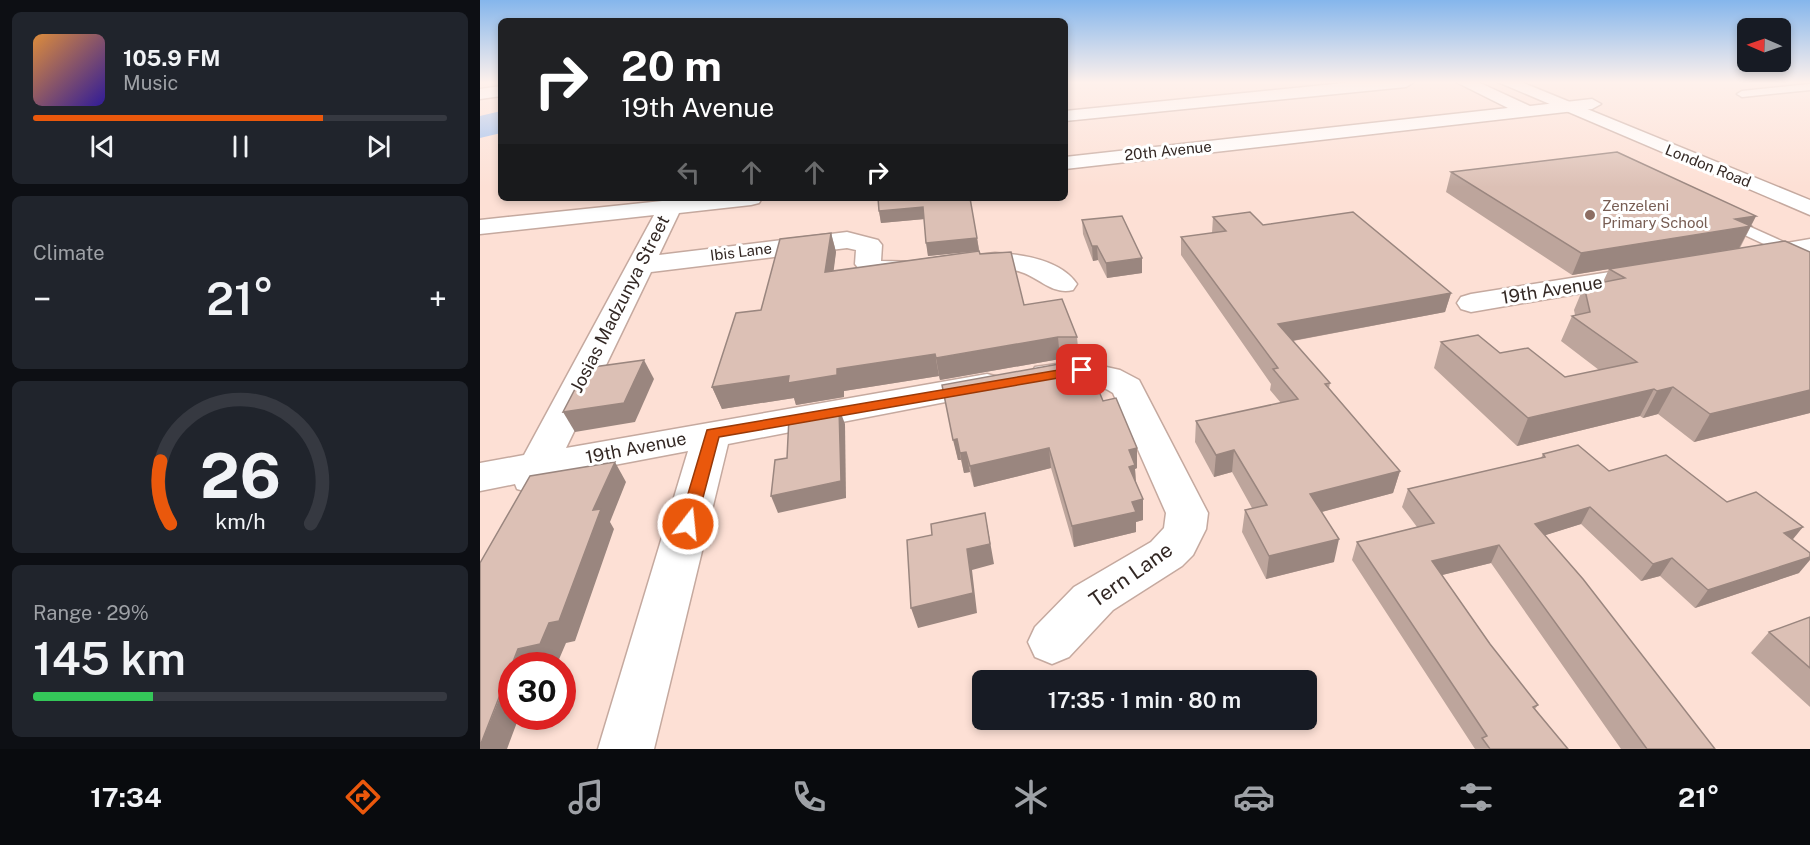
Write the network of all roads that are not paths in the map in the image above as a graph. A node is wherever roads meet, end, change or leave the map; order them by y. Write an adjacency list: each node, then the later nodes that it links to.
1 (1485, 117): 4 (street, 20th Avenue)
2 (1587, 117): 8 (street, London Road)
3 (1624, 117): 5 (street, London Road)
4 (1068, 163)
5 (1810, 191)
6 (704, 201): 7 (street)
7 (673, 203): 10 (street); 13 (street, Josias Madzunya Street)
8 (1810, 208)
9 (1708, 212): 11 (lane)
10 (480, 227)
11 (1799, 249): 12 (street)
12 (1730, 260)
13 (640, 265): 15 (street, Ibis Lane); 19 (street, Josias Madzunya Street)
14 (1671, 270): 16 (street, 19th Avenue)
15 (1063, 284)
16 (1471, 303)
17 (1110, 376): 18 (street, 19th Avenue); 22 (street, Tern Lane)
18 (712, 433): 19 (street, 19th Avenue); 23 (street)
19 (537, 467): 20 (street, 19th Avenue); 21 (street, Josias Madzunya Street)
20 (480, 477)
21 (514, 508)
22 (1052, 642)
23 (626, 749)

